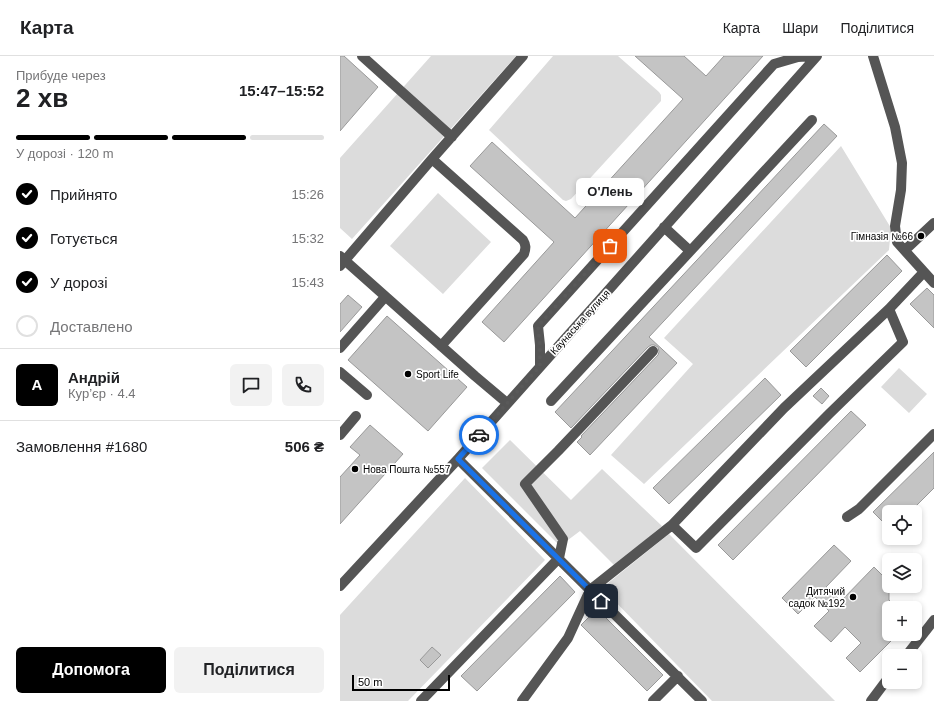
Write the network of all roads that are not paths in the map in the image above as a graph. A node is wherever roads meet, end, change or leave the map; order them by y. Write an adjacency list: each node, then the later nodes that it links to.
1 (362, 56): 7 (street)
2 (523, 56): 7 (street)
3 (813, 56): 21 (street)
4 (817, 56): 10 (street, Каунаська вулиця)
5 (873, 56): 11 (street)
6 (812, 120): 12 (street)
7 (452, 137): 8 (street)
8 (432, 159): 13 (street); 18 (street)
9 (934, 223): 11 (street)
10 (664, 227): 12 (street); 21 (street, Каунаська вулиця)
11 (905, 250): 14 (street)
12 (690, 251): 24 (street)
13 (342, 261): 16 (street)
14 (924, 272): 15 (street); 17 (street)
15 (934, 283)
16 (385, 297): 18 (street); 19 (street)
17 (888, 309): 31 (street); 31 (street)
18 (441, 346): 25 (street)
19 (340, 348)
20 (653, 351): 32 (street)
21 (540, 366): 25 (street, Каунаська вулиця)
22 (340, 372): 23 (street)
23 (367, 395)
24 (551, 401)
25 (507, 403): 29 (street, Каунаська вулиця)
26 (356, 416): 28 (street)
27 (934, 434): 30 (street)
28 (340, 435)
29 (458, 459): 32 (street); 33 (street, Каунаська вулиця)
30 (847, 517)
31 (672, 525): 34 (street)
32 (559, 558): 34 (street); 39 (street)
33 (340, 586)
34 (590, 590): 37 (street); 40 (street)
35 (934, 620): 36 (street)
36 (911, 649)
37 (678, 676): 41 (street); 42 (street)
38 (882, 687): 43 (street)
39 (421, 701)
40 (522, 701)
41 (652, 701)
42 (702, 701)
43 (871, 701)

